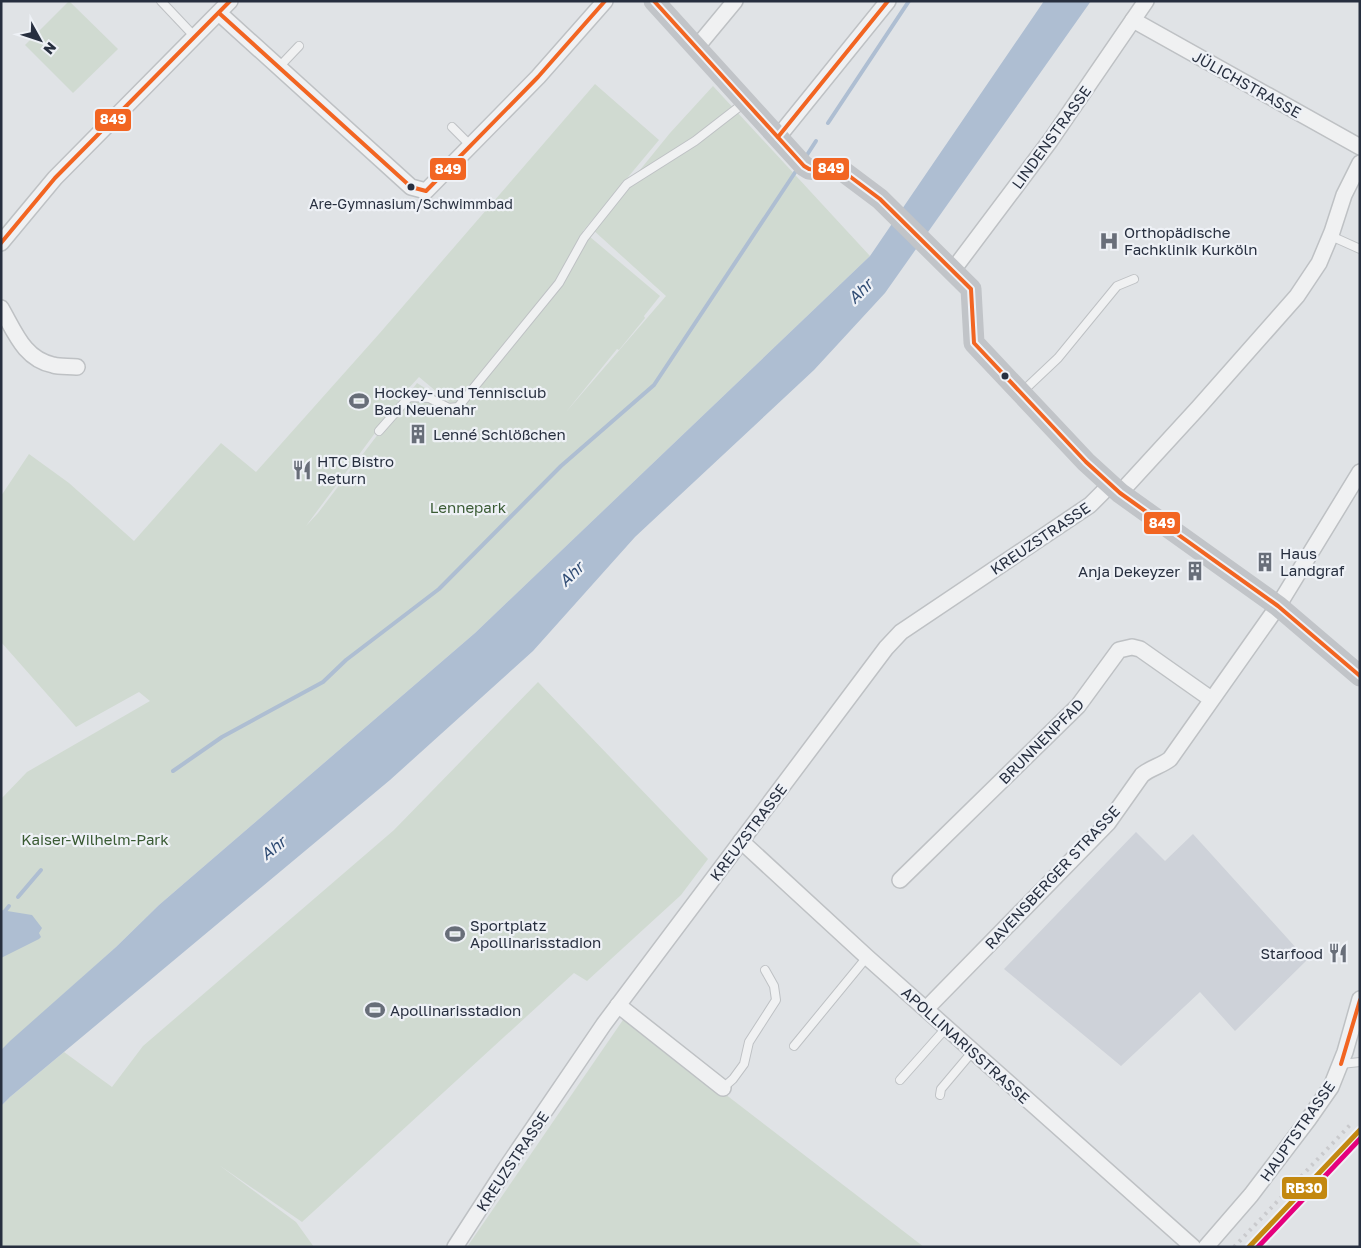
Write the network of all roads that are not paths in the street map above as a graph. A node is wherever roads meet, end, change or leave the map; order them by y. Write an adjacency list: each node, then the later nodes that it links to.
1 (161, 1): 10 (lane)
2 (230, 1): 8 (street)
3 (605, 1): 17 (street)
4 (654, 1): 12 (street)
5 (735, 1): 12 (street)
6 (888, 1): 16 (street)
7 (1146, 1): 9 (street, LINDENSTRASSE)
8 (219, 13): 10 (street); 13 (street)
9 (1133, 20): 18 (street, JÜLICHSTRASSE); 23 (street, LINDENSTRASSE)
10 (195, 37): 21 (street)
11 (299, 46): 13 (lane)
12 (696, 48): 14 (street)
13 (279, 67): 17 (street)
14 (746, 102): 16 (street); 28 (lane)
15 (452, 127): 17 (lane)
16 (778, 137): 23 (street)
17 (471, 146)
18 (1360, 147)
19 (1360, 163): 20 (street, KREUZSTRASSE)
20 (1331, 236): 22 (lane); 30 (street, KREUZSTRASSE)
21 (1, 243)
22 (1360, 249)
23 (945, 263): 27 (street)
24 (1134, 280): 27 (lane)
25 (1, 308): 26 (street)
26 (77, 367)
27 (1020, 393): 30 (street)
28 (379, 431)
29 (1360, 472): 31 (street, RAVENSBERGER STRASSE)
30 (1115, 489): 31 (street); 34 (street, KREUZSTRASSE)
31 (1278, 606): 32 (street); 33 (street, RAVENSBERGER STRASSE)
32 (1360, 676)
33 (1211, 699): 35 (street, BRUNNENPFAD); 40 (street, RAVENSBERGER STRASSE)
34 (741, 841): 36 (street, APOLLINARISSTRASSE); 39 (street, KREUZSTRASSE)
35 (900, 880)
36 (867, 957): 40 (street, APOLLINARISSTRASSE); 42 (lane)
37 (765, 970): 47 (lane)
38 (1360, 999): 45 (street, HAUPTSTRASSE)
39 (618, 1005): 47 (street); 49 (street, KREUZSTRASSE)
40 (926, 1009): 41 (street, APOLLINARISSTRASSE)
41 (947, 1027): 43 (street, APOLLINARISSTRASSE); 46 (lane)
42 (794, 1046)
43 (973, 1051): 48 (lane); 50 (street, APOLLINARISSTRASSE)
44 (1360, 1062): 45 (lane)
45 (1341, 1064): 51 (street, HAUPTSTRASSE)
46 (900, 1080)
47 (723, 1088)
48 (940, 1095)
49 (455, 1247)
50 (1193, 1247)
51 (1206, 1247)

